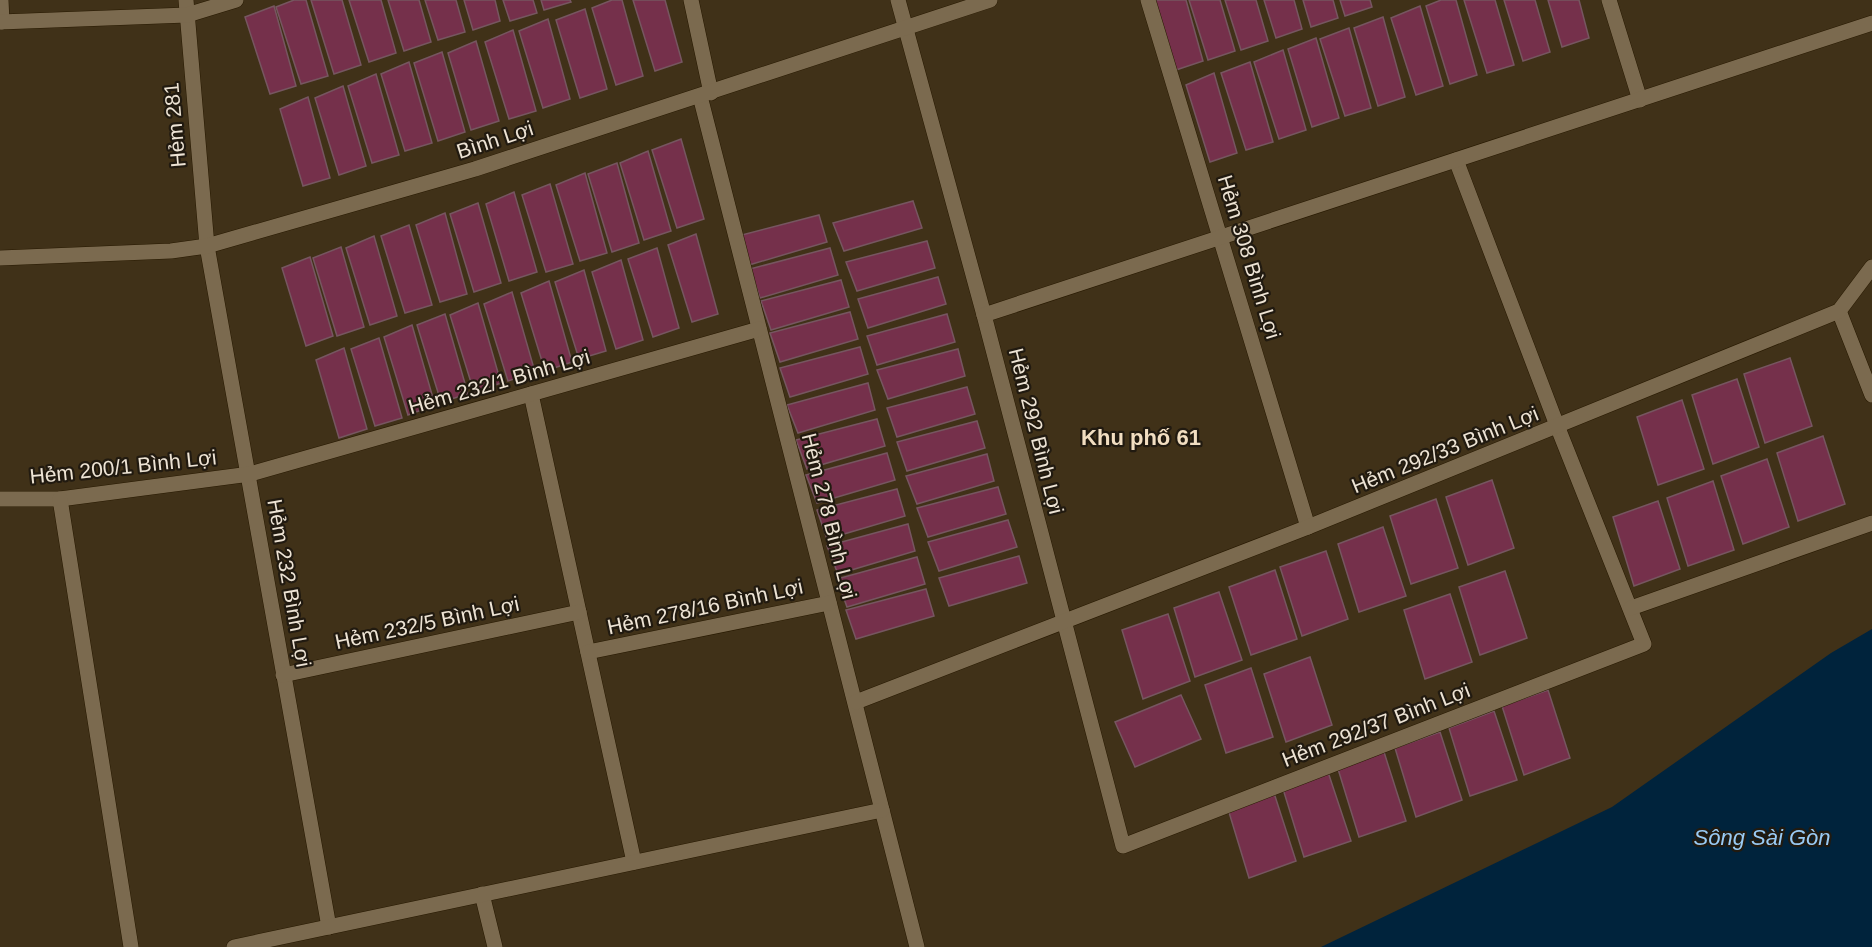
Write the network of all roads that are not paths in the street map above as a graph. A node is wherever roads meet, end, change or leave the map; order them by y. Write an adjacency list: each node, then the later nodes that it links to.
1 (1, 0): 9 (street)
2 (236, 0): 8 (street)
3 (691, 0): 12 (street, Hẻm 278 Bình Lợi)
4 (898, 0): 11 (street, Hẻm 292 Bình Lợi)
5 (990, 0): 11 (street, Bình Lợi)
6 (1148, 0): 15 (street, Hẻm 308 Bình Lợi)
7 (1609, 0): 13 (street)
8 (186, 8): 9 (street); 16 (street, Hẻm 281)
9 (1, 22)
10 (1872, 23): 13 (street)
11 (905, 27): 12 (street, Bình Lợi); 20 (street, Hẻm 292 Bình Lợi)
12 (705, 94): 16 (street, Bình Lợi); 21 (street, Hẻm 278 Bình Lợi)
13 (1640, 100): 14 (street)
14 (1456, 160): 15 (street); 24 (street)
15 (1222, 237): 20 (street); 29 (street, Hẻm 308 Bình Lợi)
16 (207, 246): 17 (street, Bình Lợi); 25 (street, Hẻm 232 Bình Lợi)
17 (0, 258)
18 (1872, 267): 19 (street)
19 (1839, 311): 23 (street); 24 (street, Hẻm 292/33 Bình Lợi)
20 (984, 315): 33 (street, Hẻm 292 Bình Lợi)
21 (759, 329): 22 (street, Hẻm 232/1 Bình Lợi); 30 (street, Hẻm 278 Bình Lợi)
22 (531, 394): 25 (street, Hẻm 232/1 Bình Lợi); 32 (street)
23 (1872, 395)
24 (1558, 428): 29 (street, Hẻm 292/33 Bình Lợi); 31 (street)
25 (250, 474): 27 (street, Hẻm 200/1 Bình Lợi); 35 (street, Hẻm 232 Bình Lợi)
26 (0, 499): 27 (street, Hẻm 200/1 Bình Lợi)
27 (60, 499): 42 (street)
28 (1872, 523): 31 (street)
29 (1308, 527): 33 (street, Hẻm 292/33 Bình Lợi)
30 (830, 603): 34 (street, Hẻm 278/16 Bình Lợi); 36 (street, Hẻm 278 Bình Lợi)
31 (1631, 608): 38 (street, Hẻm 292/37 Bình Lợi)
32 (579, 612): 34 (street); 35 (street, Hẻm 232/5 Bình Lợi)
33 (1064, 623): 36 (street, Hẻm 292/33 Bình Lợi); 38 (street, Hẻm 292 Bình Lợi)
34 (588, 652): 39 (street)
35 (283, 675): 41 (street, Hẻm 232 Bình Lợi)
36 (856, 702): 37 (street, Hẻm 278 Bình Lợi)
37 (882, 810): 39 (street); 45 (street, Hẻm 278 Bình Lợi)
38 (1123, 846)
39 (634, 862): 40 (street)
40 (482, 894): 41 (street); 44 (street)
41 (329, 927): 43 (street)
42 (131, 947)
43 (234, 947)
44 (495, 947)
45 (917, 947)

